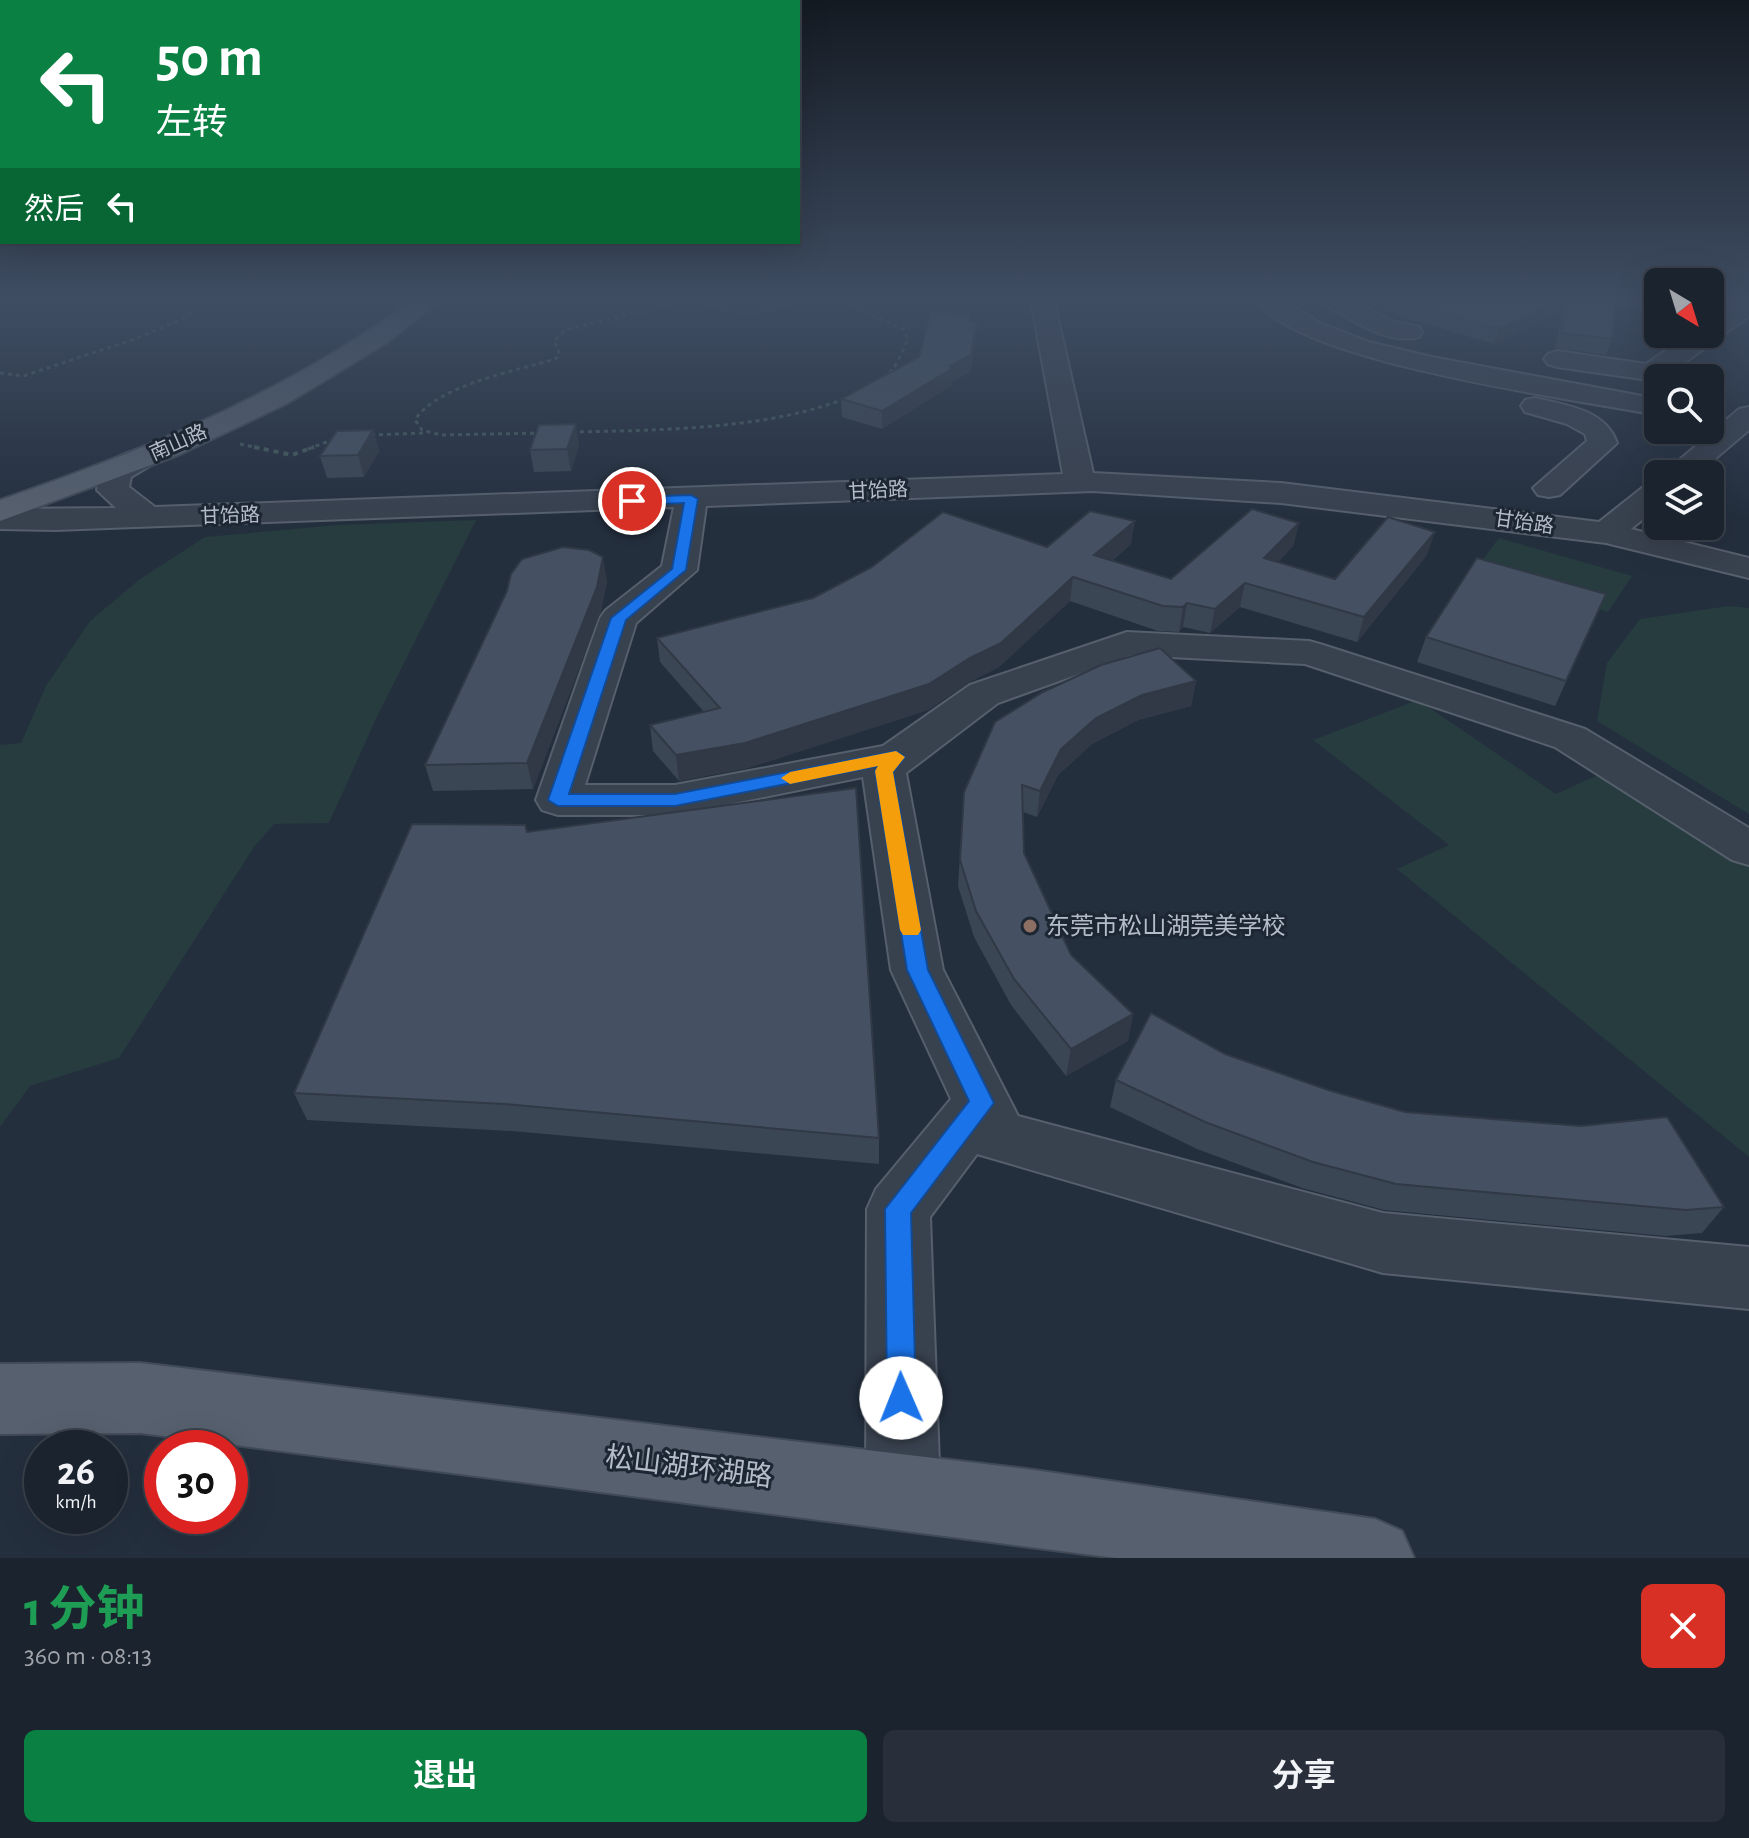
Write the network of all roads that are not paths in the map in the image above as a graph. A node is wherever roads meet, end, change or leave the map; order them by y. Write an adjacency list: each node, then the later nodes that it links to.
1 (292, 374): 13 (main road, 南山路)
2 (317, 374): 9 (main road, 南山路)
3 (1057, 374): 11 (street)
4 (1482, 374): 5 (street)
5 (1511, 379): 6 (street); 12 (street)
6 (1644, 404)
7 (1724, 418): 8 (street)
8 (1746, 420): 10 (street)
9 (145, 456): 16 (main road, 南山路); 17 (street)
10 (1696, 460)
11 (1080, 483): 14 (street, 甘饴路); 19 (street, 甘饴路)
12 (1549, 488)
13 (0, 497)
14 (691, 499): 17 (street, 甘饴路); 21 (street)
15 (1644, 502): 19 (street)
16 (0, 511)
17 (148, 517): 18 (street, 甘饴路)
18 (0, 519)
19 (1606, 533): 20 (street, 甘饴路)
20 (1749, 568)
21 (896, 757): 22 (street); 23 (street)
22 (1749, 849)
23 (982, 1103): 24 (street); 26 (street)
24 (1749, 1278)
25 (0, 1399): 26 (main road, 松山湖环湖路)
26 (903, 1492): 27 (main road, 松山湖环湖路)
27 (1375, 1558)

